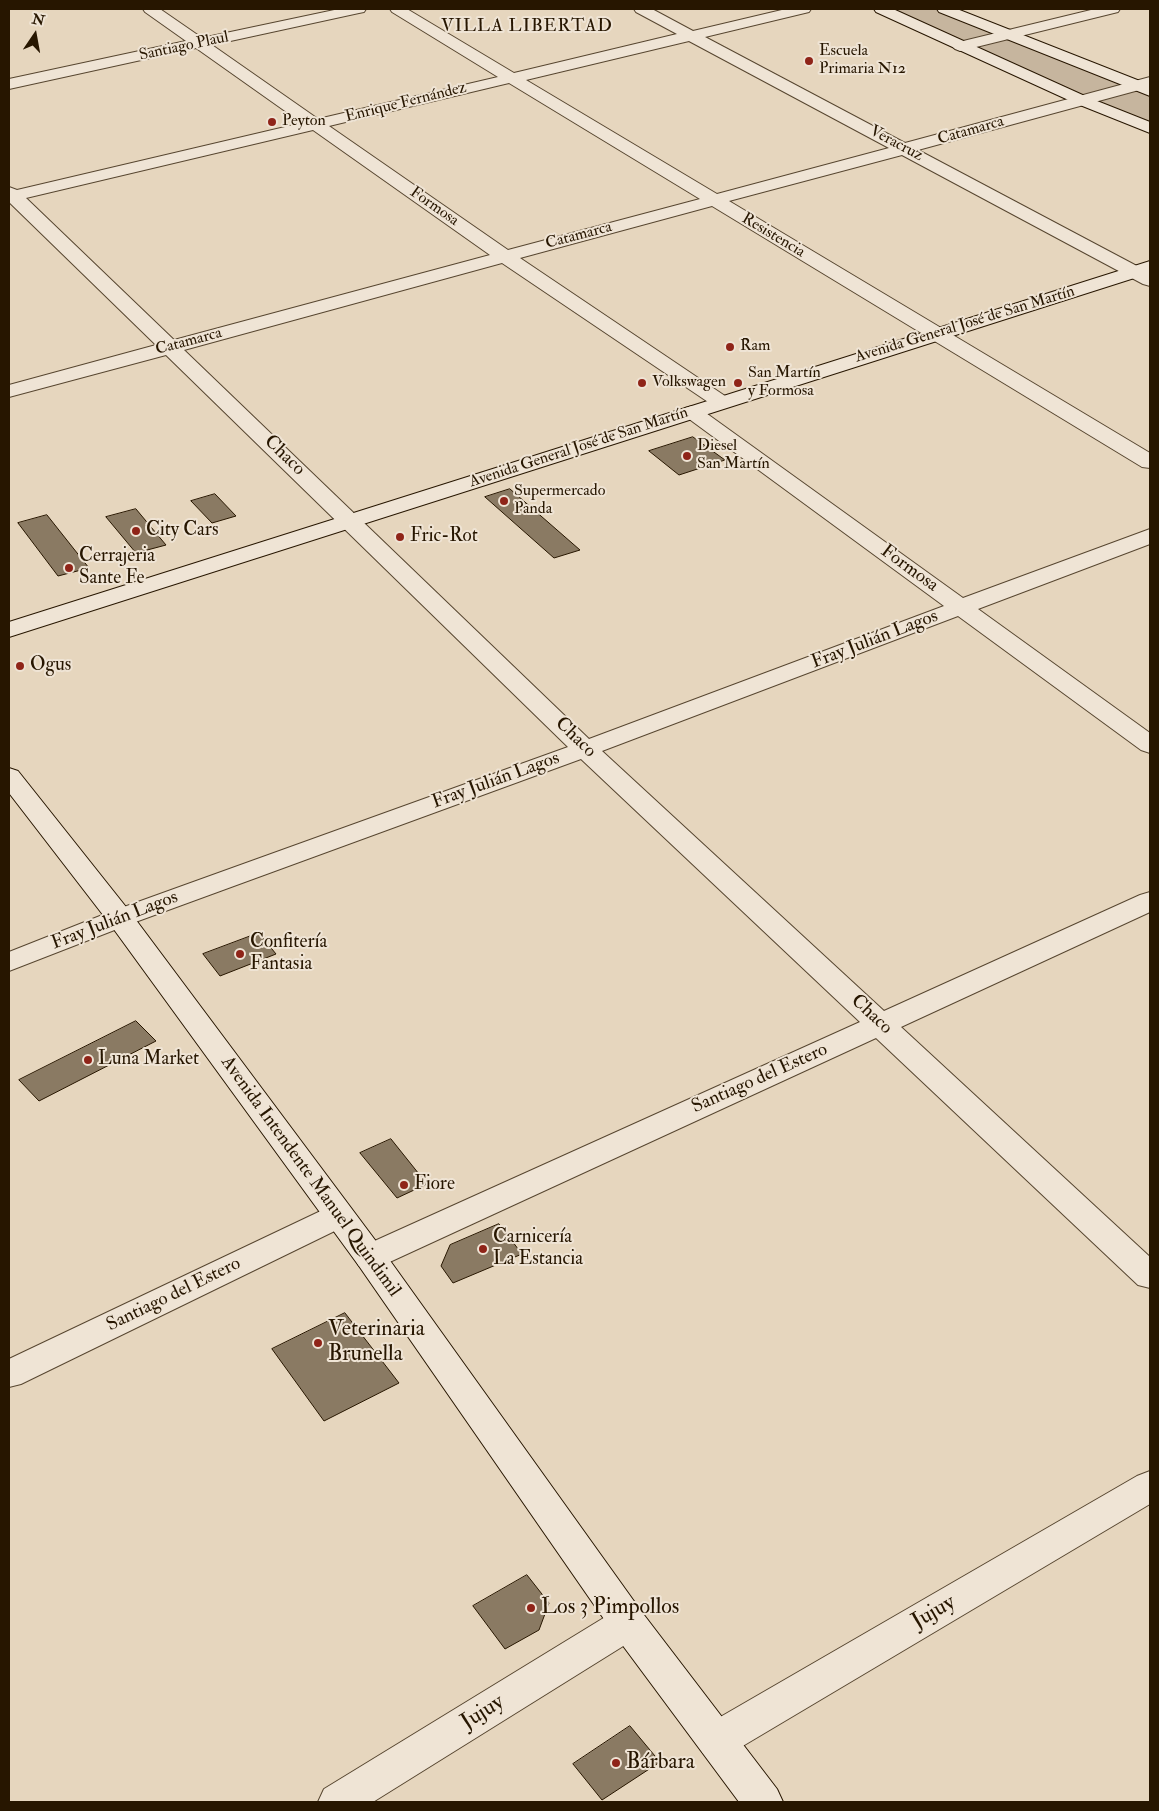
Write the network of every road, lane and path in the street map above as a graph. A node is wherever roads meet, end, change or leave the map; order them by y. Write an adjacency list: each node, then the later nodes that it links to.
1 (150, 9): 11 (street, Formosa)
2 (359, 9): 11 (street, Santiago Plaul)
3 (397, 9): 13 (street, Resistencia)
4 (641, 9): 10 (street, Veracruz)
5 (804, 9): 10 (street, Enrique Fernández)
6 (881, 9): 12 (street)
7 (944, 9): 9 (street)
8 (1113, 9): 9 (street)
9 (1008, 34): 12 (street); 15 (street)
10 (690, 35): 13 (street, Enrique Fernández); 19 (street, Veracruz)
11 (201, 43): 14 (street, Santiago Plaul); 17 (street, Formosa)
12 (960, 46): 16 (street)
13 (511, 78): 17 (street, Enrique Fernández); 21 (street, Resistencia)
14 (9, 84)
15 (1146, 86): 16 (street, Catamarca)
16 (1080, 100): 18 (street); 19 (street, Catamarca)
17 (316, 125): 20 (street, Enrique Fernández); 22 (street, Formosa)
18 (1150, 128)
19 (906, 149): 21 (street, Catamarca); 23 (street, Veracruz)
20 (10, 195): 25 (street, Chaco)
21 (714, 200): 22 (street, Catamarca); 24 (street, Resistencia)
22 (504, 256): 25 (street, Catamarca); 27 (street, Formosa)
23 (1145, 273): 24 (street, Avenida General José de San Martín)
24 (936, 334): 27 (street, Avenida General José de San Martín); 29 (street, Resistencia)
25 (172, 347): 26 (street, Catamarca); 30 (street, Chaco)
26 (9, 391)
27 (721, 402): 28 (street, Avenida General José de San Martín)
28 (692, 412): 30 (street, Avenida General José de San Martín); 32 (street, Formosa)
29 (1150, 462)
30 (352, 522): 33 (street, Avenida General José de San Martín); 35 (street, Chaco)
31 (1150, 536): 32 (street, Fray Julián Lagos)
32 (963, 607): 34 (street, Formosa); 35 (street, Fray Julián Lagos)
33 (9, 630)
34 (1150, 745)
35 (585, 749): 38 (street, Fray Julián Lagos); 40 (street, Chaco)
36 (9, 776): 38 (street, Avenida Intendente Manuel Quindimil)
37 (1150, 901): 40 (street, Santiago del Estero)
38 (120, 918): 39 (street, Fray Julián Lagos); 41 (street, Avenida Intendente Manuel Quindimil)
39 (9, 962)
40 (880, 1025): 42 (street, Santiago del Estero); 43 (street, Chaco)
41 (338, 1216): 42 (street, Avenida Intendente Manuel Quindimil); 44 (street, Santiago del Estero)
42 (370, 1257): 46 (street, Avenida Intendente Manuel Quindimil)
43 (1150, 1276)
44 (9, 1374)
45 (1150, 1486): 47 (street, Jujuy)
46 (628, 1624): 47 (street, Avenida Intendente Manuel Quindimil); 48 (street, Jujuy)
47 (717, 1740): 49 (street, Avenida Intendente Manuel Quindimil)
48 (338, 1802)
49 (763, 1802)

